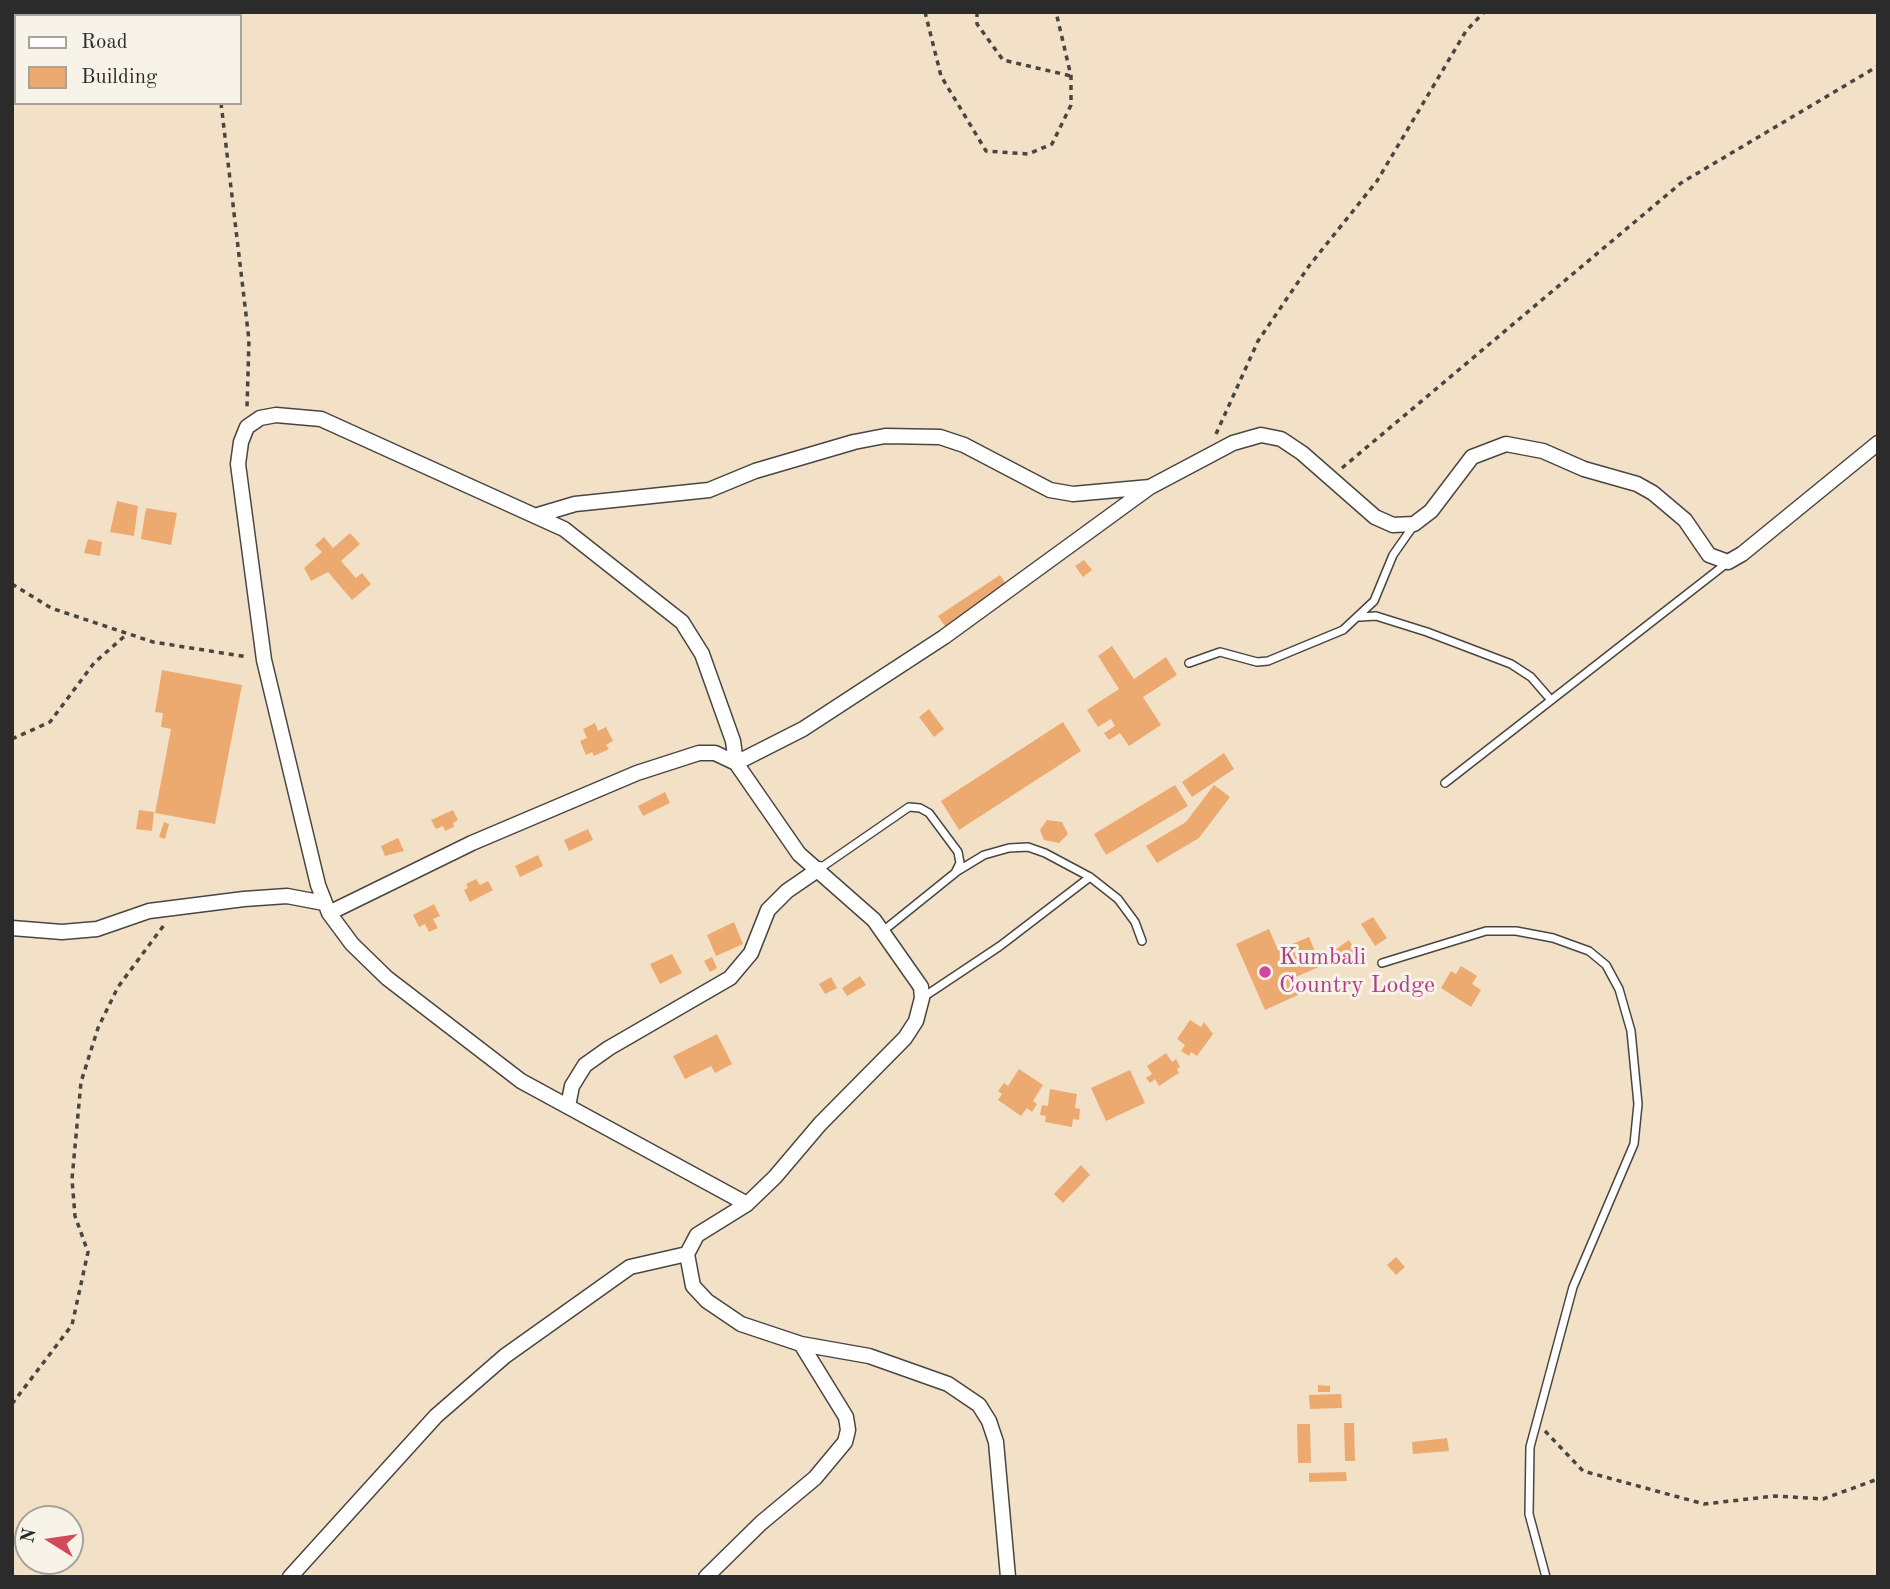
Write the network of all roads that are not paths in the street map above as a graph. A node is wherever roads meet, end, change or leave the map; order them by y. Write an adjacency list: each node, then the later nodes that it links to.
1 (1878, 443): 5 (street)
2 (1150, 487): 3 (street); 4 (street); 9 (street)
3 (538, 515): 9 (street); 14 (street)
4 (1414, 524): 5 (street); 6 (lane)
5 (1728, 562): 8 (lane)
6 (1360, 617): 7 (lane); 8 (lane)
7 (1189, 663)
8 (1550, 700): 10 (lane)
9 (736, 763): 11 (street); 14 (street)
10 (1445, 783)
11 (819, 869): 12 (lane); 16 (street); 20 (street)
12 (955, 873): 13 (lane); 16 (lane)
13 (1090, 877): 17 (lane); 19 (lane)
14 (327, 908): 15 (street); 20 (street)
15 (12, 928)
16 (883, 931): 19 (street)
17 (1142, 941)
18 (1382, 963): 27 (lane)
19 (922, 998): 21 (street)
20 (568, 1106): 21 (street)
21 (747, 1204): 22 (street)
22 (687, 1254): 23 (street); 24 (street)
23 (801, 1344): 25 (street); 26 (street)
24 (290, 1577)
25 (706, 1577)
26 (1008, 1577)
27 (1546, 1577)

